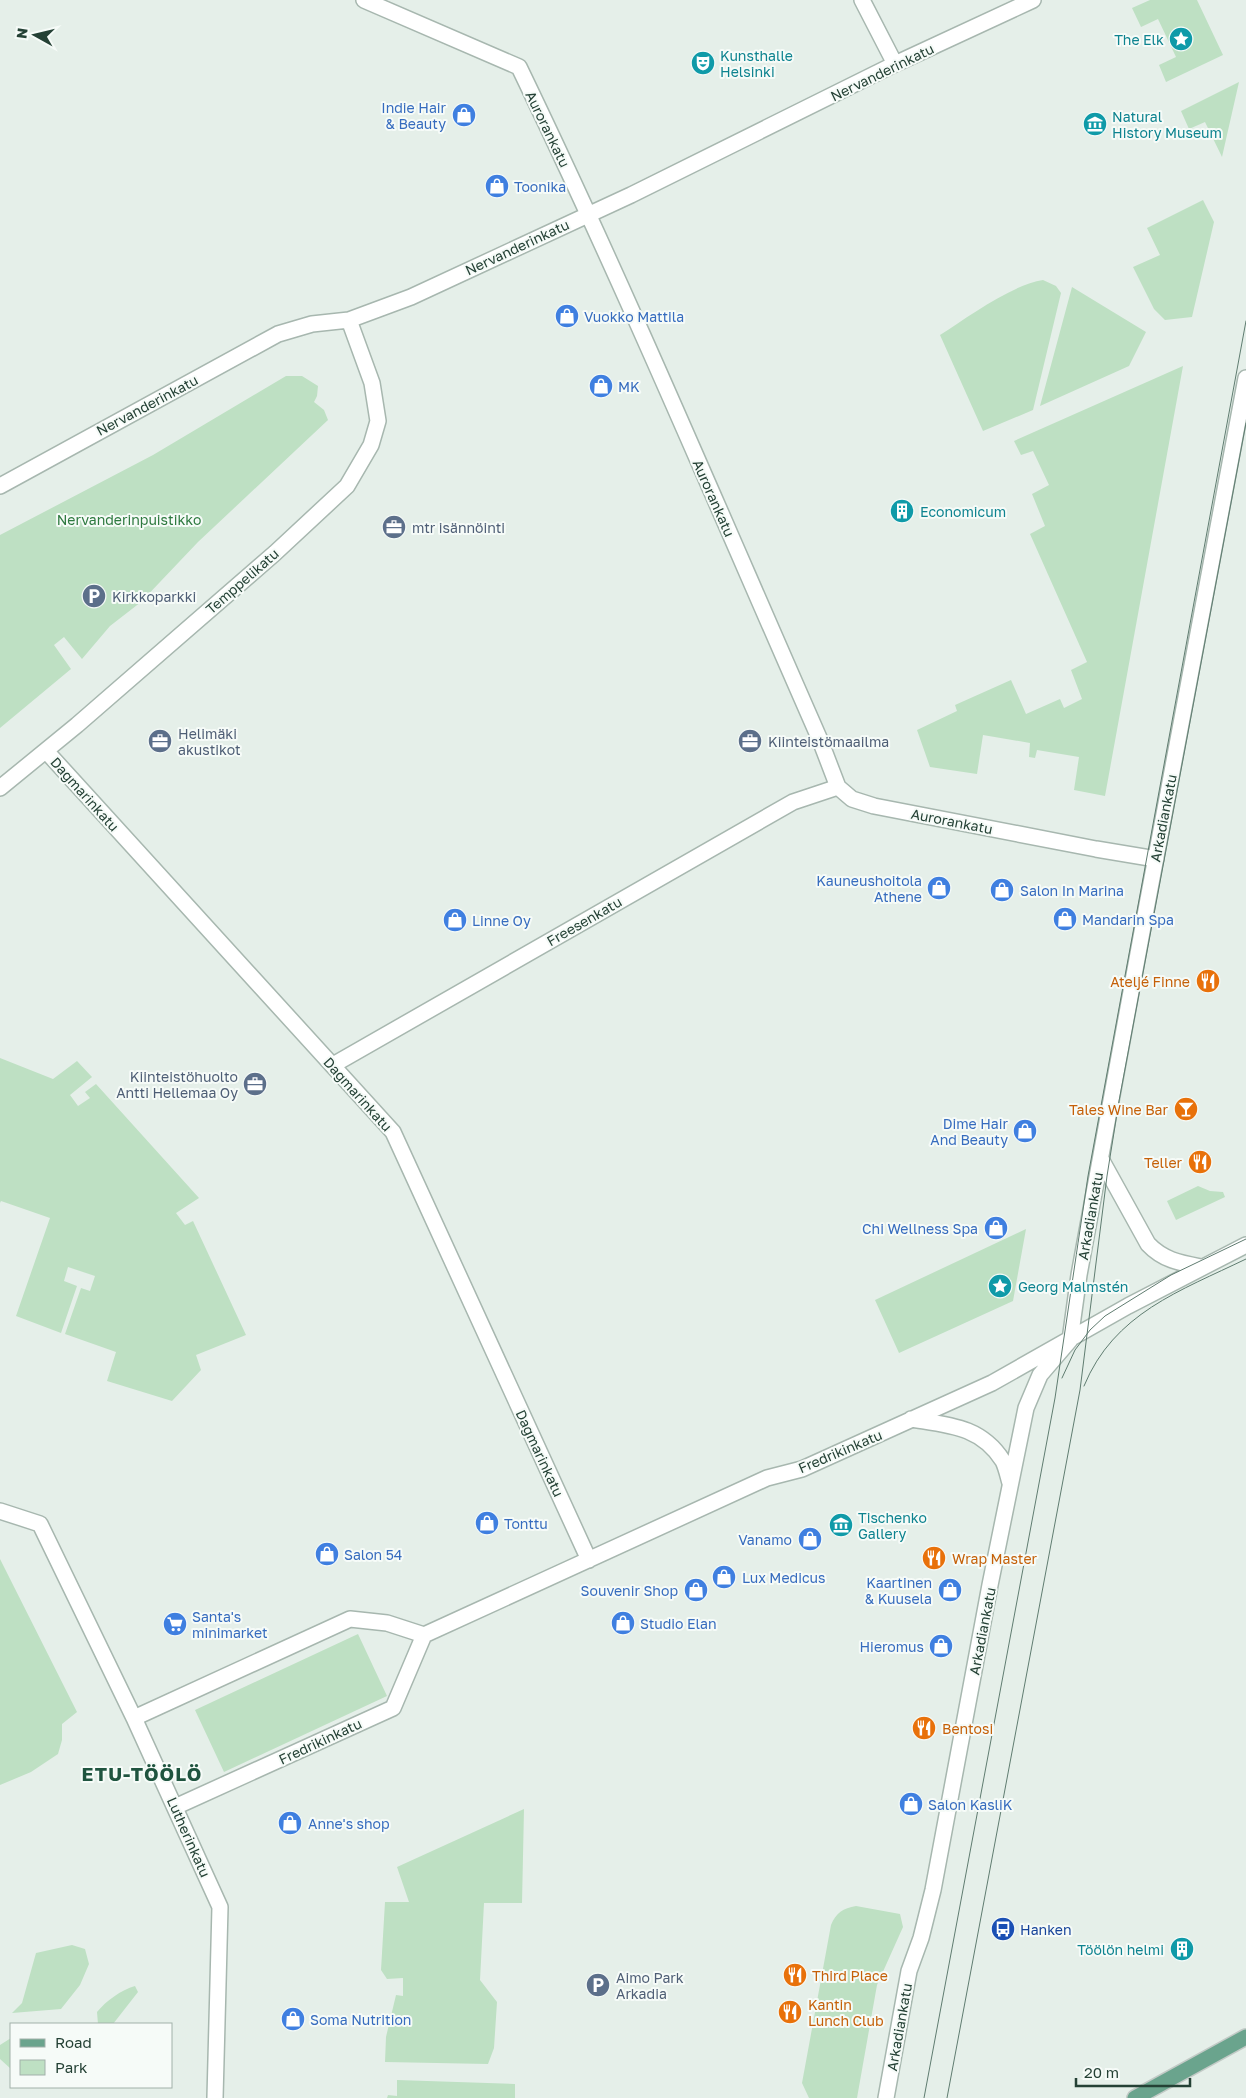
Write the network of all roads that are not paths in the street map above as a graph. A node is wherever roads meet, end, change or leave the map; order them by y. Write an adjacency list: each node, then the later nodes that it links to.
1 (364, 0): 5 (street, Aurorankatu)
2 (862, 0): 4 (street)
3 (1033, 0): 4 (street, Nervanderinkatu)
4 (895, 64): 5 (street, Nervanderinkatu)
5 (588, 214): 6 (street, Nervanderinkatu); 10 (street, Aurorankatu)
6 (349, 320): 8 (street, Nervanderinkatu); 9 (street, Temppelikatu)
7 (1246, 378): 12 (street, Arkadiankatu)
8 (0, 486)
9 (47, 752): 11 (street, Temppelikatu); 13 (street, Dagmarinkatu)
10 (838, 787): 12 (street, Aurorankatu); 13 (street, Freesenkatu)
11 (0, 788)
12 (1156, 859): 14 (street, Arkadiankatu)
13 (334, 1065): 21 (street, Dagmarinkatu)
14 (1101, 1159): 16 (street); 17 (street, Arkadiankatu)
15 (1246, 1245): 16 (street, Fredrikinkatu)
16 (1201, 1268): 17 (street, Fredrikinkatu)
17 (1070, 1340): 18 (street, Fredrikinkatu); 19 (street, Arkadiankatu)
18 (911, 1419): 19 (street); 21 (street, Fredrikinkatu)
19 (1010, 1483): 27 (street, Arkadiankatu)
20 (0, 1511): 23 (street, Lutherinkatu)
21 (590, 1560): 22 (street, Fredrikinkatu)
22 (424, 1635): 23 (street); 24 (street, Fredrikinkatu)
23 (134, 1718): 24 (street, Lutherinkatu)
24 (175, 1807): 26 (street, Lutherinkatu)
25 (1246, 2037): 28 (main road)
26 (215, 2098)
27 (886, 2098)
28 (1135, 2098)

